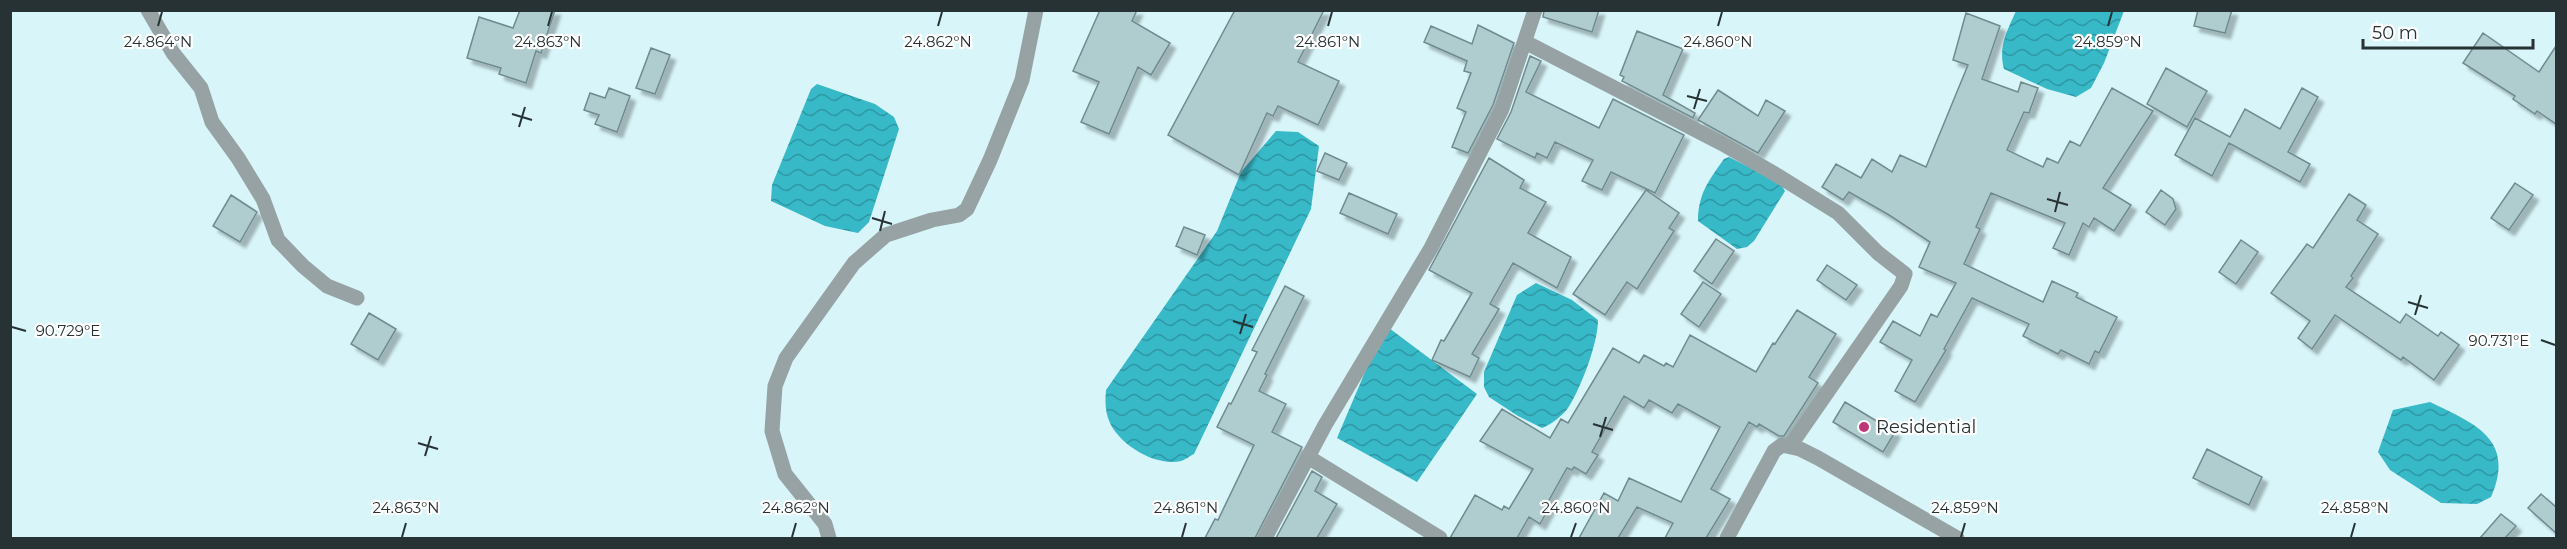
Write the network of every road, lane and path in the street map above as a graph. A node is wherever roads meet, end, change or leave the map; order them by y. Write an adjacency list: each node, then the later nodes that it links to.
1 (148, 10): 5 (street)
2 (1036, 10): 8 (street)
3 (1535, 10): 4 (street)
4 (1525, 42): 6 (street); 7 (street)
5 (357, 298)
6 (1791, 446): 11 (street); 12 (street)
7 (1308, 457): 9 (street); 10 (street)
8 (829, 538)
9 (1265, 538)
10 (1440, 538)
11 (1727, 538)
12 (1957, 538)

